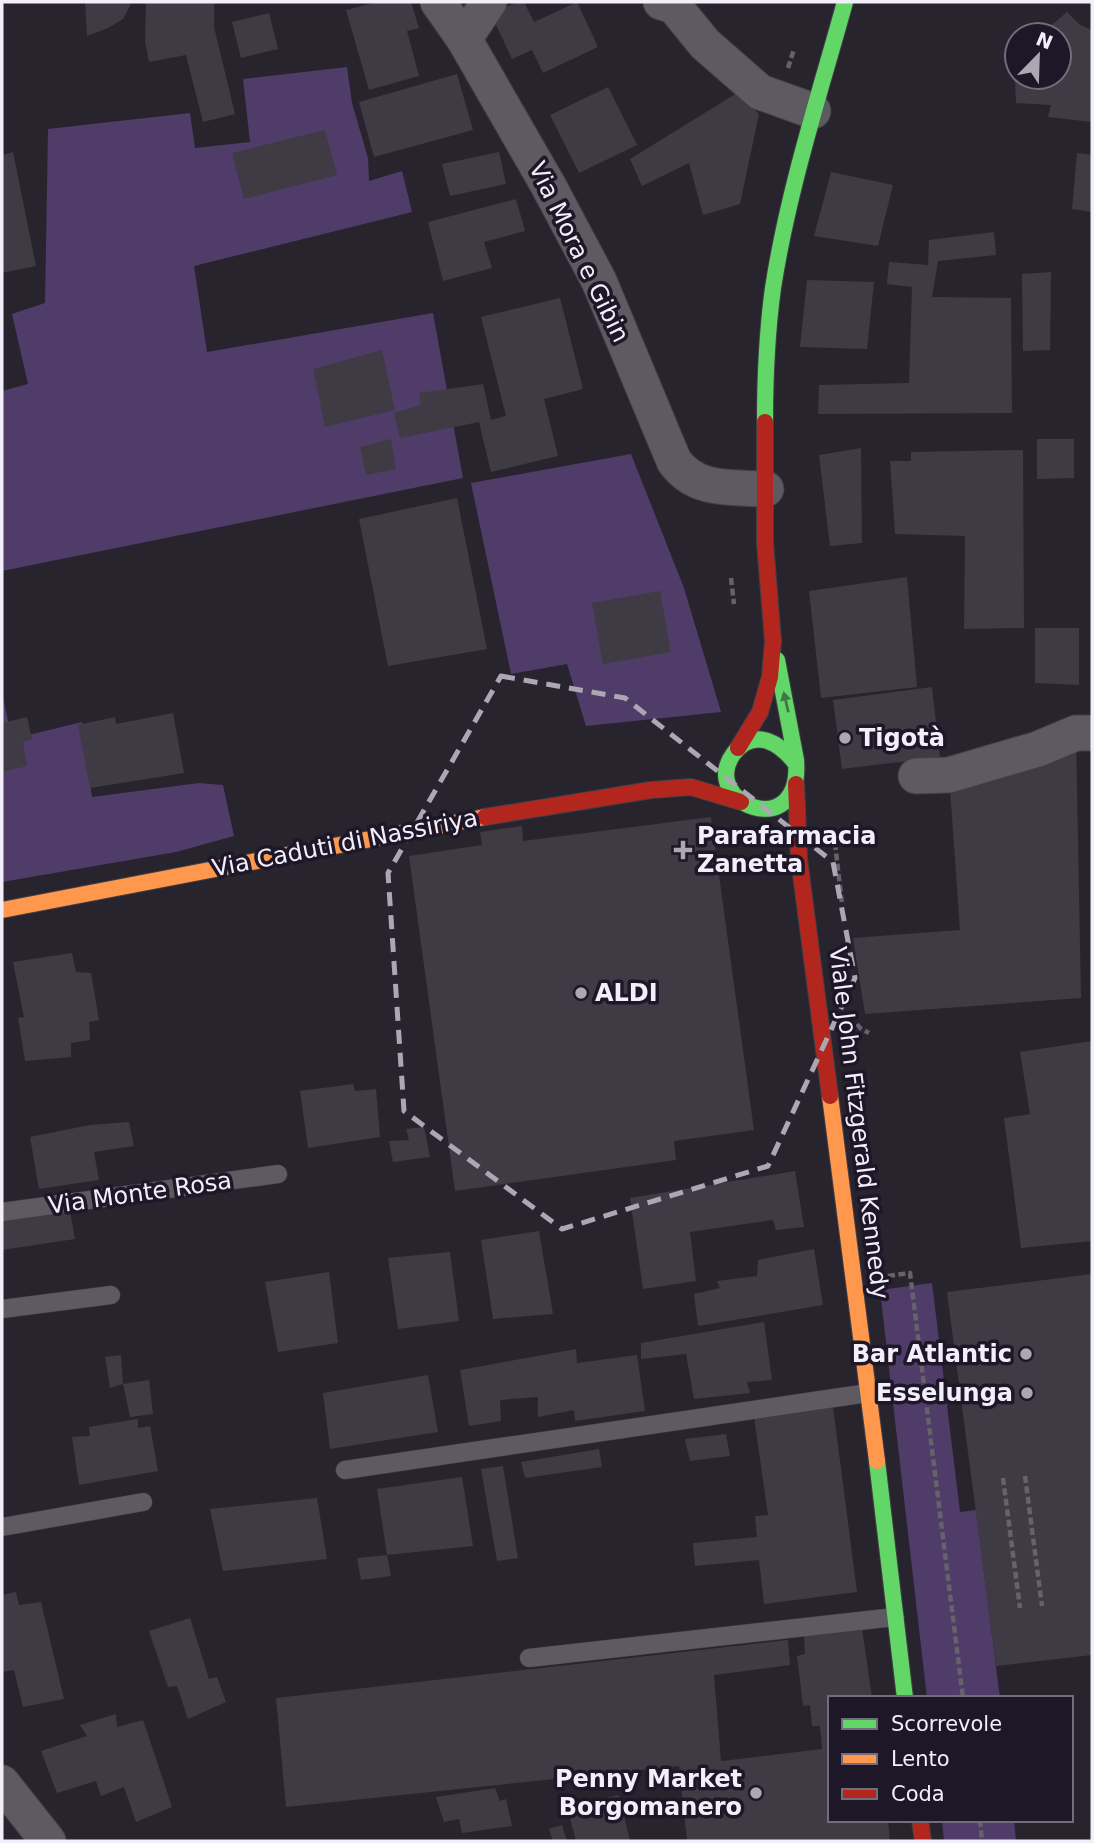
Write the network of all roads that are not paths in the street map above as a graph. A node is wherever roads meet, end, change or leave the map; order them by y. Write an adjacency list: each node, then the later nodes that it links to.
1 (438, 2): 5 (street, Via Mora e Gibin)
2 (489, 2): 5 (street)
3 (661, 2): 6 (street)
4 (845, 2): 6 (main road, Viale John Fitzgerald Kennedy)
5 (464, 39): 7 (street, Via Mora e Gibin)
6 (813, 111): 7 (main road, Viale John Fitzgerald Kennedy)
7 (766, 489): 8 (main road, Viale John Fitzgerald Kennedy)
8 (773, 641): 10 (main road, Viale John Fitzgerald Kennedy); 11 (main road, Viale John Fitzgerald Kennedy, one-way to 8)
9 (1092, 733): 12 (street)
10 (736, 751): 11 (main road); 14 (street); 15 (main road, Viale John Fitzgerald Kennedy)
11 (796, 764): 13 (main road, Viale John Fitzgerald Kennedy)
12 (916, 776)
13 (796, 784): 15 (main road); 16 (main road, Viale John Fitzgerald Kennedy)
14 (691, 788): 15 (main road, Via Caduti di Nassiriya); 17 (main road, Via Caduti di Nassiriya)
15 (746, 805): 16 (main road, Viale John Fitzgerald Kennedy)
16 (799, 859): 22 (main road, Viale John Fitzgerald Kennedy)
17 (2, 910)
18 (278, 1174): 19 (lane, Via Monte Rosa)
19 (2, 1212)
20 (111, 1295): 21 (lane)
21 (2, 1309)
22 (868, 1393): 23 (lane); 26 (main road, Viale John Fitzgerald Kennedy)
23 (345, 1470)
24 (142, 1502): 25 (lane)
25 (2, 1527)
26 (895, 1617): 27 (lane); 28 (main road, Viale John Fitzgerald Kennedy)
27 (529, 1658)
28 (905, 1696)
29 (2, 1783): 31 (street)
30 (920, 1822): 32 (main road)
31 (48, 1841)
32 (923, 1841)

